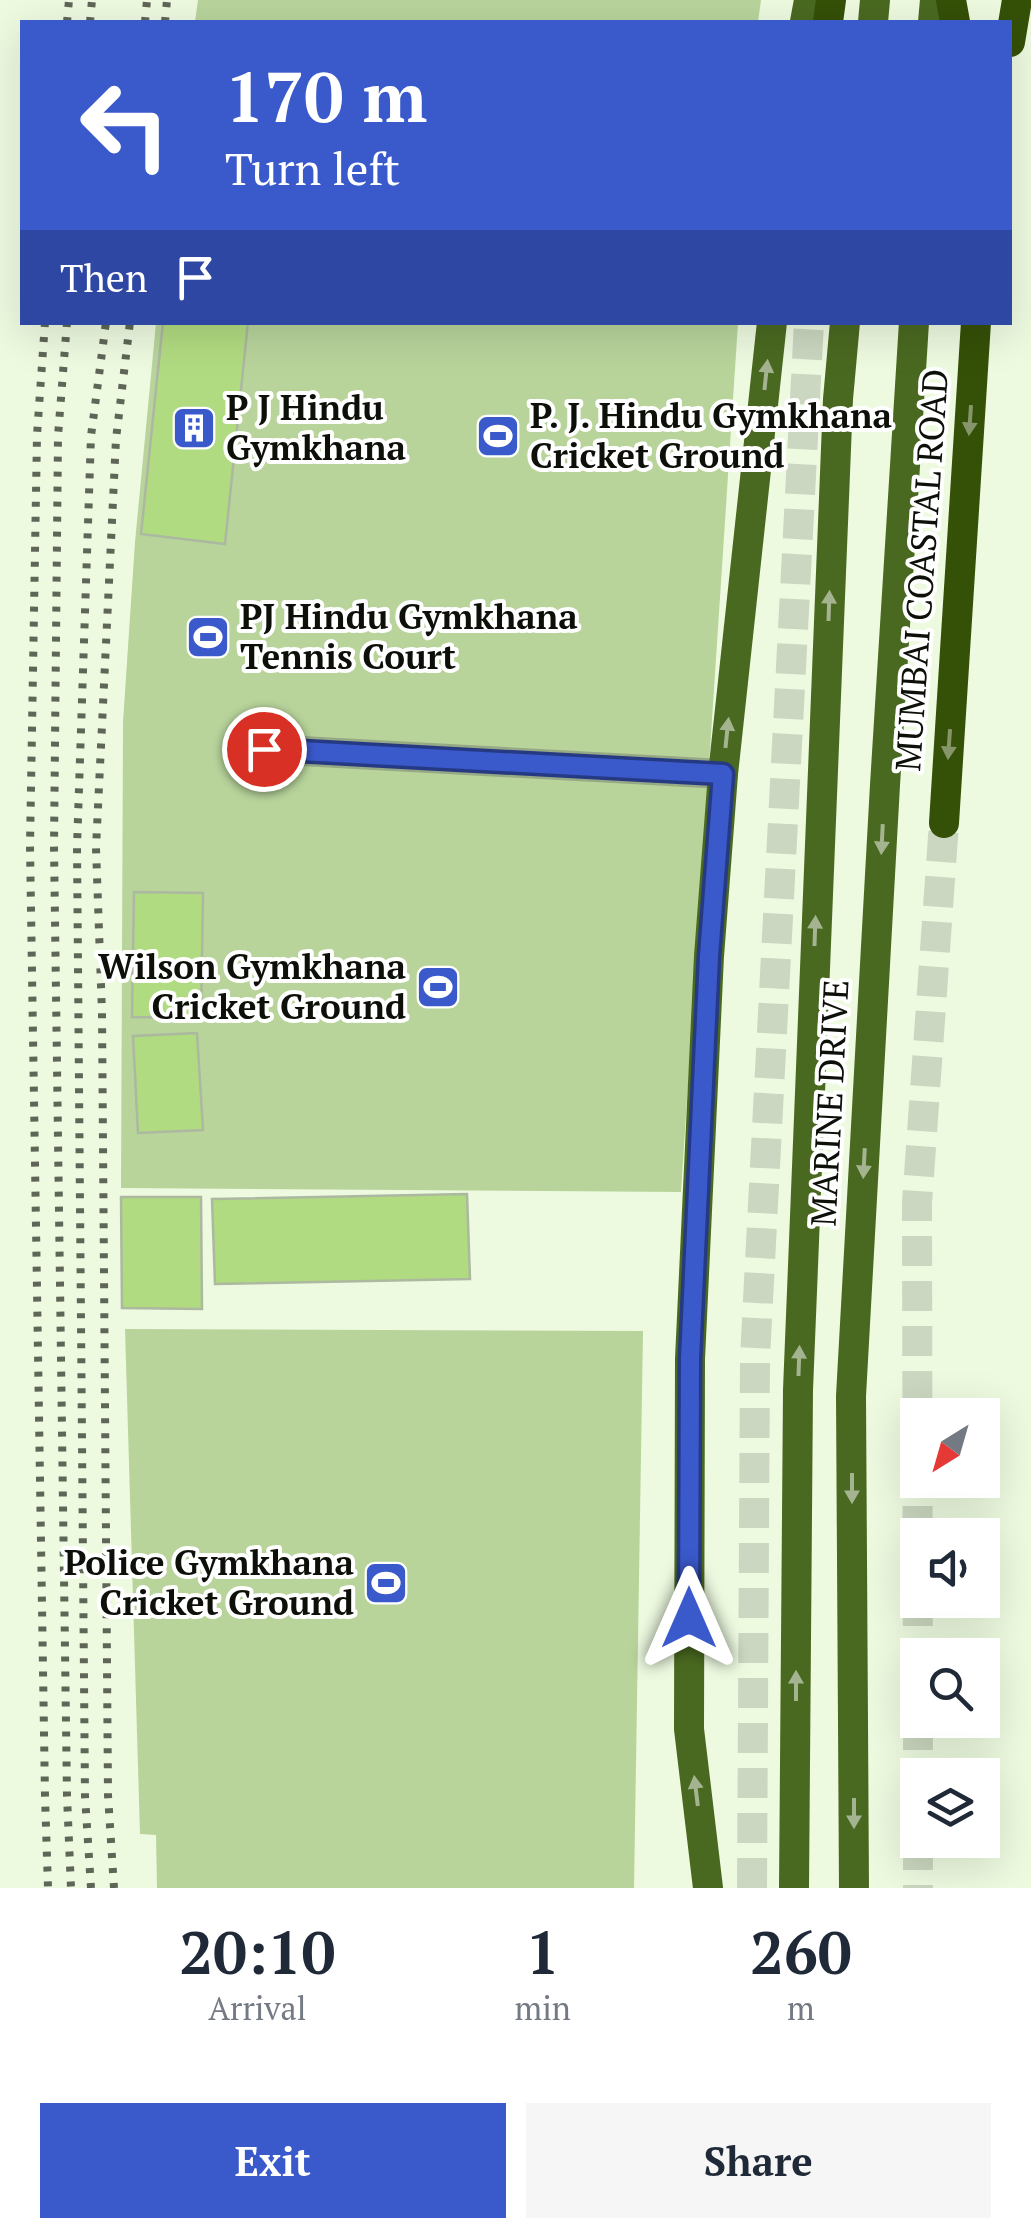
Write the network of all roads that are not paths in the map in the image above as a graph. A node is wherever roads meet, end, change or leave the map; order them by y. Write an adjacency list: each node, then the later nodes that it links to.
1 (1017, 0): 2 (highway)
2 (1012, 30)
3 (772, 325): 8 (main road, one-way to 3)
4 (845, 325): 11 (main road, MARINE DRIVE, one-way to 4)
5 (914, 325): 12 (main road, MARINE DRIVE, one-way to 12)
6 (976, 325): 9 (highway, MUMBAI COASTAL ROAD, one-way to 9)
7 (264, 749): 8 (lane)
8 (723, 774): 10 (main road, one-way to 8)
9 (944, 823)
10 (708, 1888)
11 (794, 1888)
12 (854, 1888)

